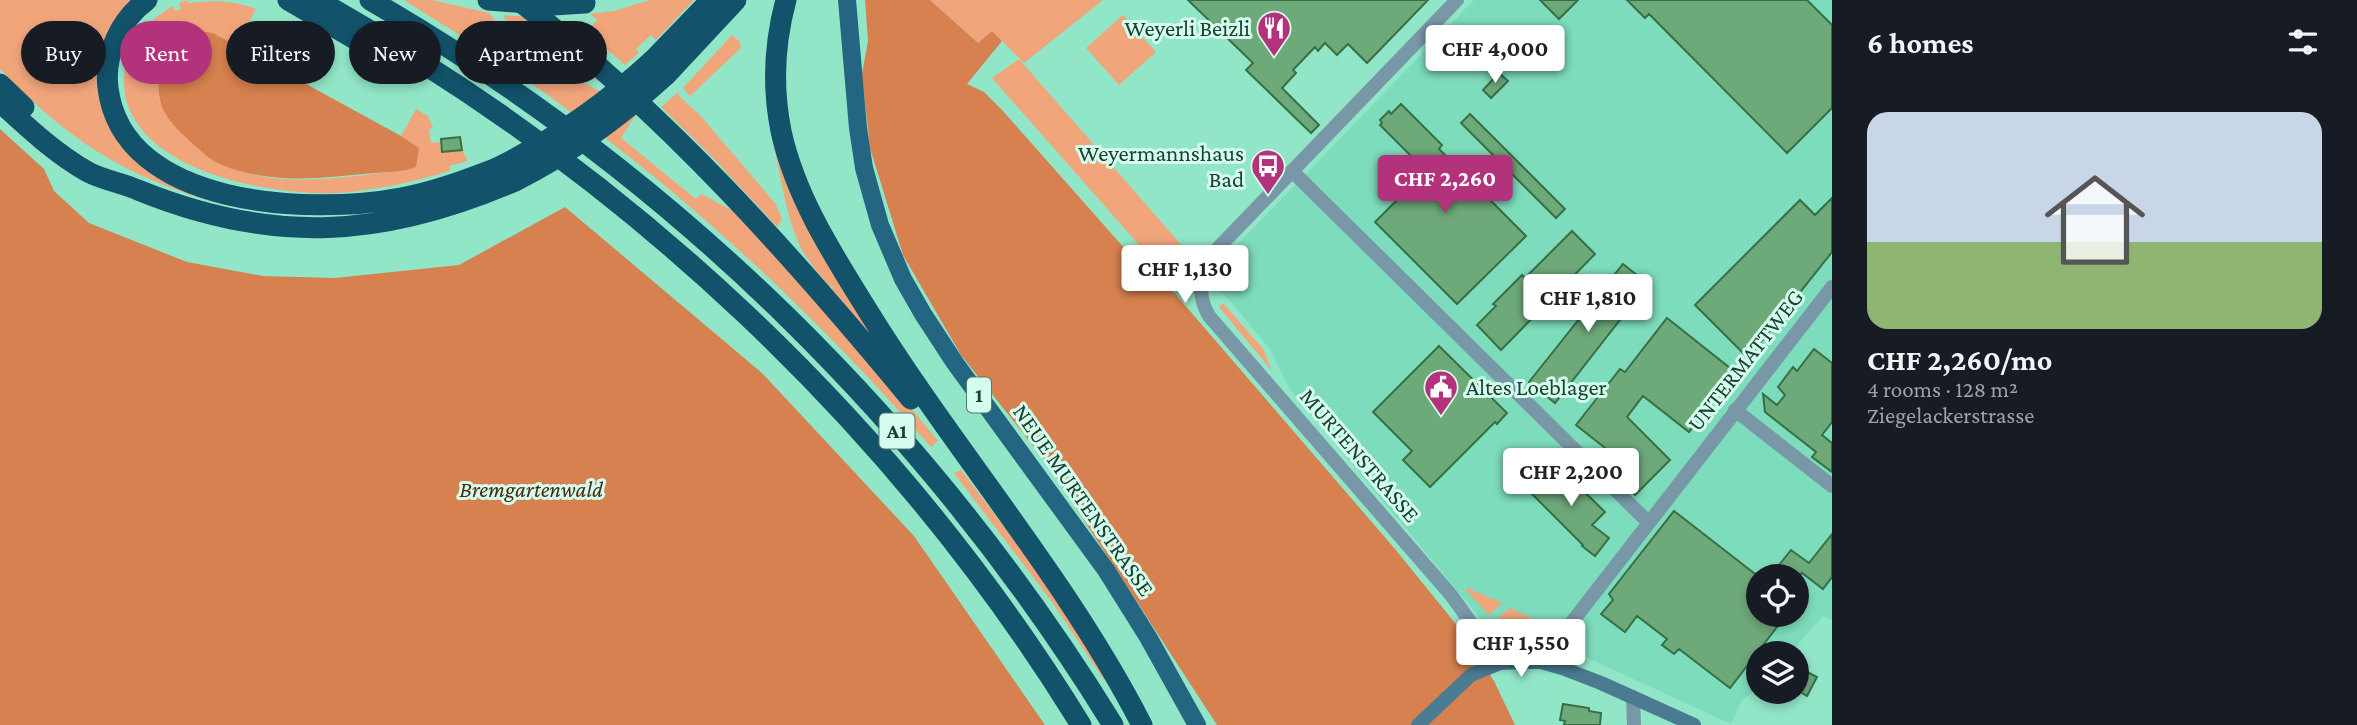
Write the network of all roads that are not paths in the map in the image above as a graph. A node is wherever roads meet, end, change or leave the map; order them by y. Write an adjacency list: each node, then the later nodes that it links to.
1 (147, 0): 15 (highway, bridge)
2 (288, 0): 14 (highway)
3 (317, 0): 13 (highway, A1)
4 (370, 0): 31 (highway, A1)
5 (488, 0): 12 (highway, bridge)
6 (518, 0): 25 (highway)
7 (710, 0): 15 (highway)
8 (736, 0): 15 (highway)
9 (786, 0): 25 (highway)
10 (848, 0): 29 (main road, NEUE MURTENSTRASSE / 1)
11 (1457, 0): 19 (street)
12 (593, 1)
13 (354, 21)
14 (349, 36)
15 (659, 68): 20 (highway, bridge)
16 (441, 76): 30 (highway, A1)
17 (0, 83): 20 (highway)
18 (0, 102): 20 (highway)
19 (1292, 171): 24 (street); 27 (street, MURTENSTRASSE)
20 (136, 189)
21 (1832, 287): 22 (street, UNTERMATTWEG)
22 (1735, 410): 23 (street); 24 (street, UNTERMATTWEG)
23 (1832, 486)
24 (1648, 522): 26 (street, UNTERMATTWEG)
25 (1014, 524): 32 (highway)
26 (1541, 662): 27 (street); 28 (street)
27 (1500, 663): 33 (street)
28 (1633, 697): 34 (street); 35 (street)
29 (1194, 721)
30 (1081, 725)
31 (1113, 725)
32 (1142, 725)
33 (1418, 725)
34 (1634, 725)
35 (1694, 725)

